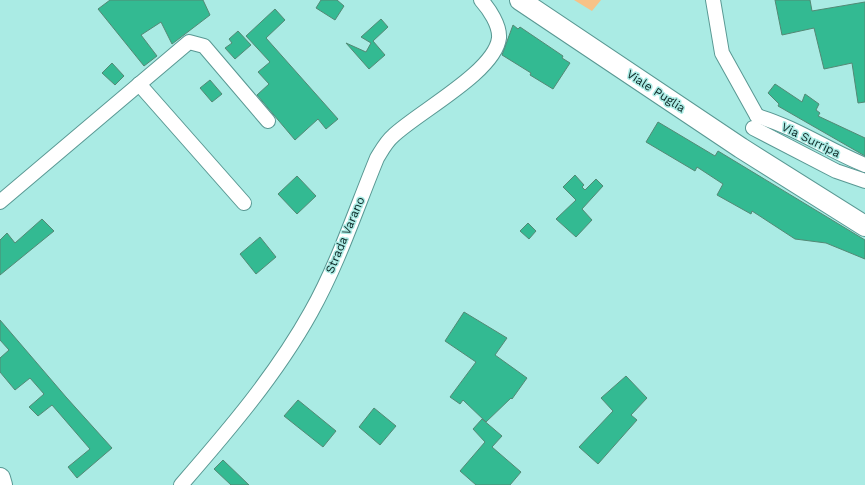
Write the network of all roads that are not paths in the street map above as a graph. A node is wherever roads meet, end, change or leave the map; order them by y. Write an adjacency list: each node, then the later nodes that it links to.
1 (481, 0): 17 (street, Strada Varano)
2 (520, 0): 7 (main road, Viale Puglia)
3 (713, 0): 6 (street)
4 (139, 84): 5 (street); 11 (street); 12 (street)
5 (268, 121)
6 (755, 122): 7 (street); 8 (street, Via Surripa); 10 (street)
7 (741, 148): 9 (main road, Viale Puglia)
8 (865, 165)
9 (793, 180): 13 (main road, Viale Puglia); 14 (main road, Viale Puglia)
10 (865, 181)
11 (0, 202)
12 (244, 203)
13 (865, 212)
14 (865, 226)
15 (0, 478): 16 (main road)
16 (2, 485)
17 (181, 485)

